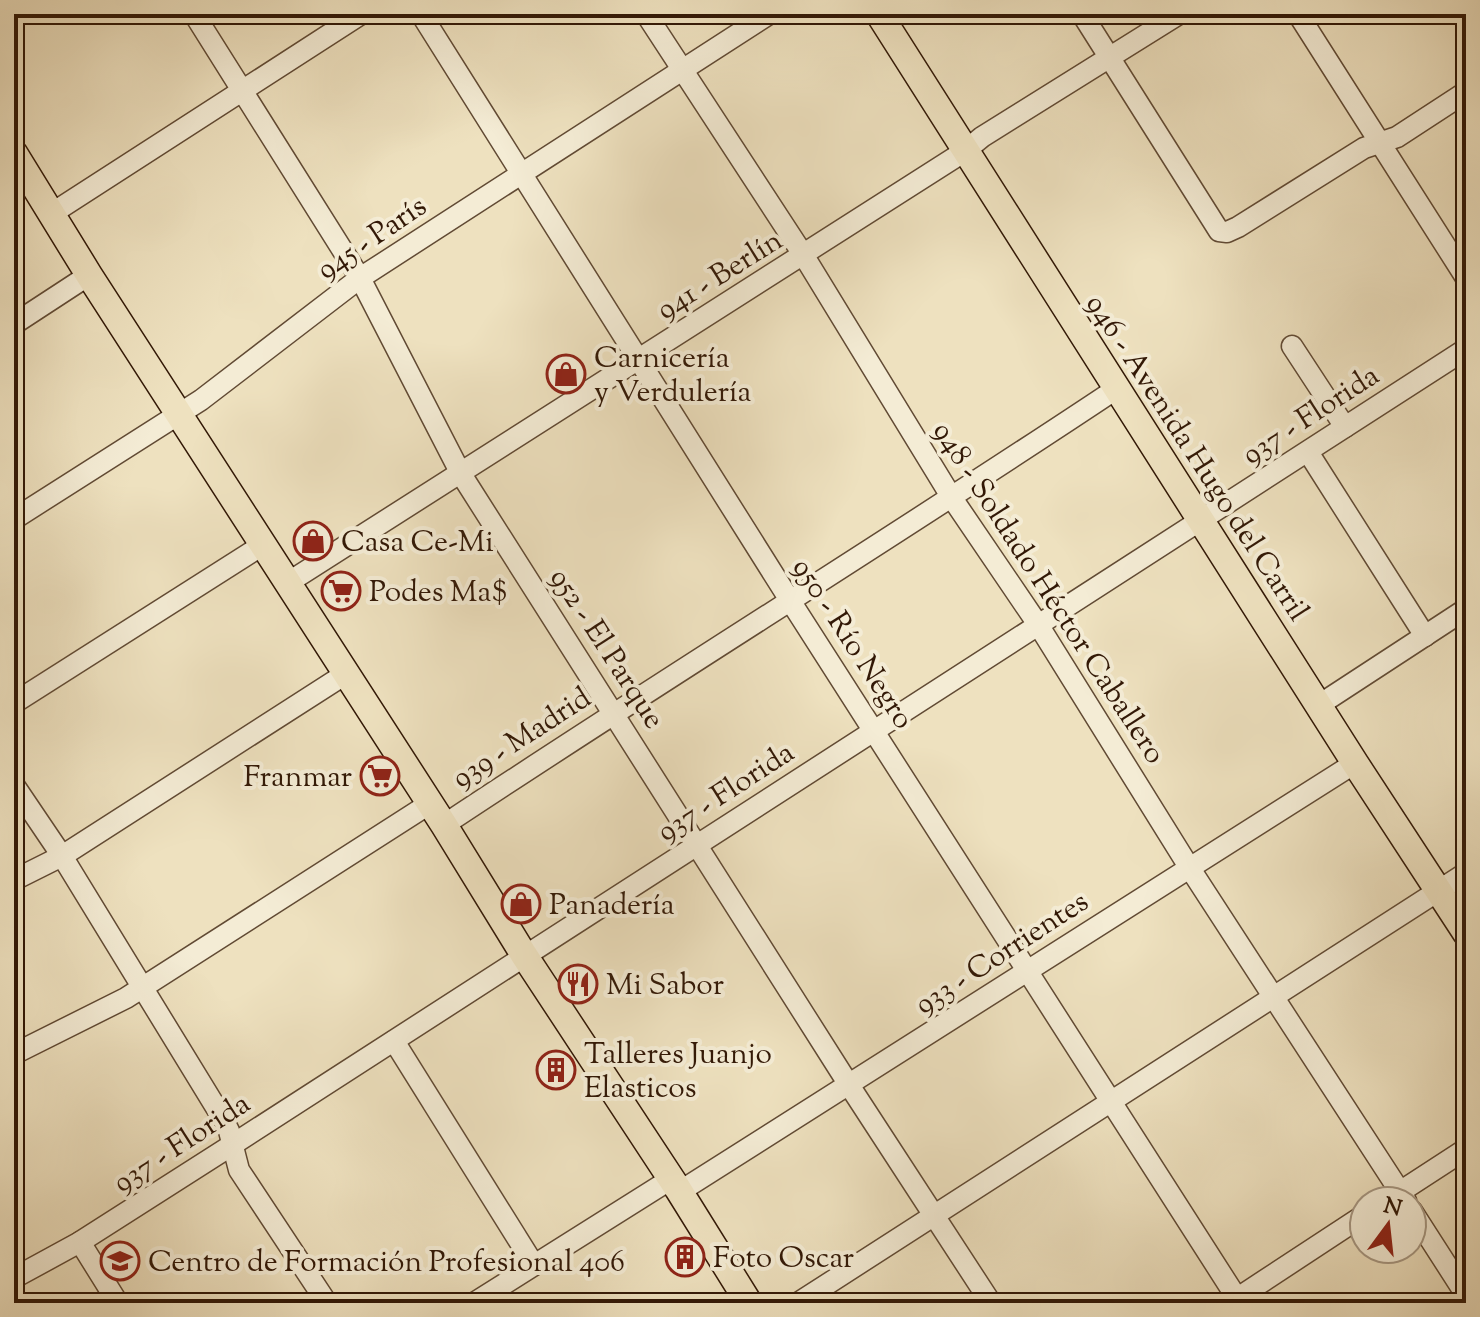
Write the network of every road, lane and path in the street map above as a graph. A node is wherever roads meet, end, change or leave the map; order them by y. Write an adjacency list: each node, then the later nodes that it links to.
1 (194, 14): 12 (street, 952 - El Parque)
2 (361, 14): 12 (street)
3 (421, 14): 17 (street, 950 - Río Negro)
4 (646, 14): 11 (street, 948 - Soldado Héctor Caballero)
5 (769, 14): 11 (street, 945 - París)
6 (879, 14): 15 (main road, 946 - Avenida Hugo del Carril)
7 (1082, 14): 10 (street)
8 (1179, 14): 10 (street, 941 - Berlín)
9 (1298, 14): 14 (street)
10 (1110, 57): 14 (street); 15 (street, 941 - Berlín)
11 (682, 70): 17 (street, 945 - París); 19 (street, 948 - Soldado Héctor Caballero)
12 (243, 90): 18 (street); 21 (street, 952 - El Parque)
13 (1466, 92): 14 (street)
14 (1380, 142): 22 (street)
15 (965, 151): 19 (street, 941 - Berlín); 27 (main road, 946 - Avenida Hugo del Carril)
16 (14, 153): 18 (main road)
17 (521, 174): 21 (street, 945 - París); 26 (street, 950 - Río Negro)
18 (51, 214): 20 (main road)
19 (804, 256): 26 (street, 941 - Berlín); 32 (street, 948 - Soldado Héctor Caballero)
20 (89, 275): 23 (street); 28 (main road)
21 (360, 278): 28 (street, 945 - París); 31 (street, 952 - El Parque)
22 (1466, 278)
23 (14, 324)
24 (1292, 346): 29 (street)
25 (1466, 349): 29 (street, 937 - Florida)
26 (637, 360): 31 (street, 941 - Berlín); 37 (street, 950 - Río Negro)
27 (1116, 389): 32 (street, 939 - Madrid); 34 (main road, 946 - Avenida Hugo del Carril)
28 (181, 414): 33 (street, 945 - París); 35 (main road)
29 (1345, 427): 30 (street, 937 - Florida)
30 (1308, 452): 34 (street, 937 - Florida); 40 (street)
31 (461, 474): 36 (street, 941 - Berlín); 44 (street, 952 - El Parque)
32 (952, 498): 37 (street, 939 - Madrid); 39 (street, 948 - Soldado Héctor Caballero)
33 (14, 519)
34 (1200, 520): 39 (street, 937 - Florida); 43 (main road, 946 - Avenida Hugo del Carril)
35 (264, 544): 36 (main road); 42 (street)
36 (289, 582): 41 (main road)
37 (791, 602): 44 (street, 939 - Madrid); 45 (street, 950 - Río Negro)
38 (1466, 609): 40 (street)
39 (1039, 626): 45 (street, 937 - Florida); 51 (street, 948 - Soldado Héctor Caballero)
40 (1425, 636): 43 (street)
41 (347, 673): 48 (main road); 50 (street)
42 (14, 703)
43 (1319, 705): 46 (main road, 946 - Avenida Hugo del Carril)
44 (614, 712): 48 (street, 939 - Madrid); 49 (street, 952 - El Parque)
45 (875, 730): 49 (street, 937 - Florida); 57 (street, 950 - Río Negro)
46 (1355, 763): 51 (street, 933 - Corrientes); 54 (main road, 946 - Avenida Hugo del Carril)
47 (14, 785): 50 (street)
48 (437, 814): 56 (main road); 58 (street, 939 - Madrid)
49 (698, 845): 56 (street, 937 - Florida); 62 (street, 952 - El Parque)
50 (62, 856): 53 (street); 58 (street)
51 (1189, 867): 57 (street, 933 - Corrientes); 59 (street, 948 - Soldado Héctor Caballero)
52 (1466, 873): 54 (street)
53 (14, 880)
54 (1438, 890): 55 (main road, 946 - Avenida Hugo del Carril); 59 (street)
55 (1466, 933)
56 (524, 955): 60 (street, 937 - Florida); 68 (main road)
57 (1027, 970): 62 (street, 933 - Corrientes); 63 (street, 950 - Río Negro)
58 (141, 988): 61 (street, 939 - Madrid); 64 (street)
59 (1273, 998): 63 (street); 66 (street, 948 - Soldado Héctor Caballero)
60 (394, 1041): 64 (street, 937 - Florida); 73 (street)
61 (14, 1054)
62 (849, 1085): 68 (street, 933 - Corrientes); 69 (street, 952 - El Parque)
63 (1110, 1101): 69 (street); 76 (street, 950 - Río Negro)
64 (232, 1145): 72 (street, 937 - Florida); 78 (street)
65 (1466, 1149): 67 (street)
66 (1389, 1185)
67 (1415, 1185)
68 (675, 1186): 73 (street, 933 - Corrientes); 80 (main road)
69 (935, 1215): 81 (street); 82 (street, 952 - El Parque)
70 (1348, 1226): 76 (street)
71 (1428, 1236): 75 (street)
72 (80, 1242): 74 (street, 937 - Florida); 77 (street)
73 (534, 1265): 79 (street, 933 - Corrientes)
74 (14, 1278)
75 (1466, 1295)
76 (1236, 1301)
77 (118, 1303)
78 (327, 1303)
79 (474, 1303)
80 (749, 1303)
81 (798, 1303)
82 (991, 1303)

